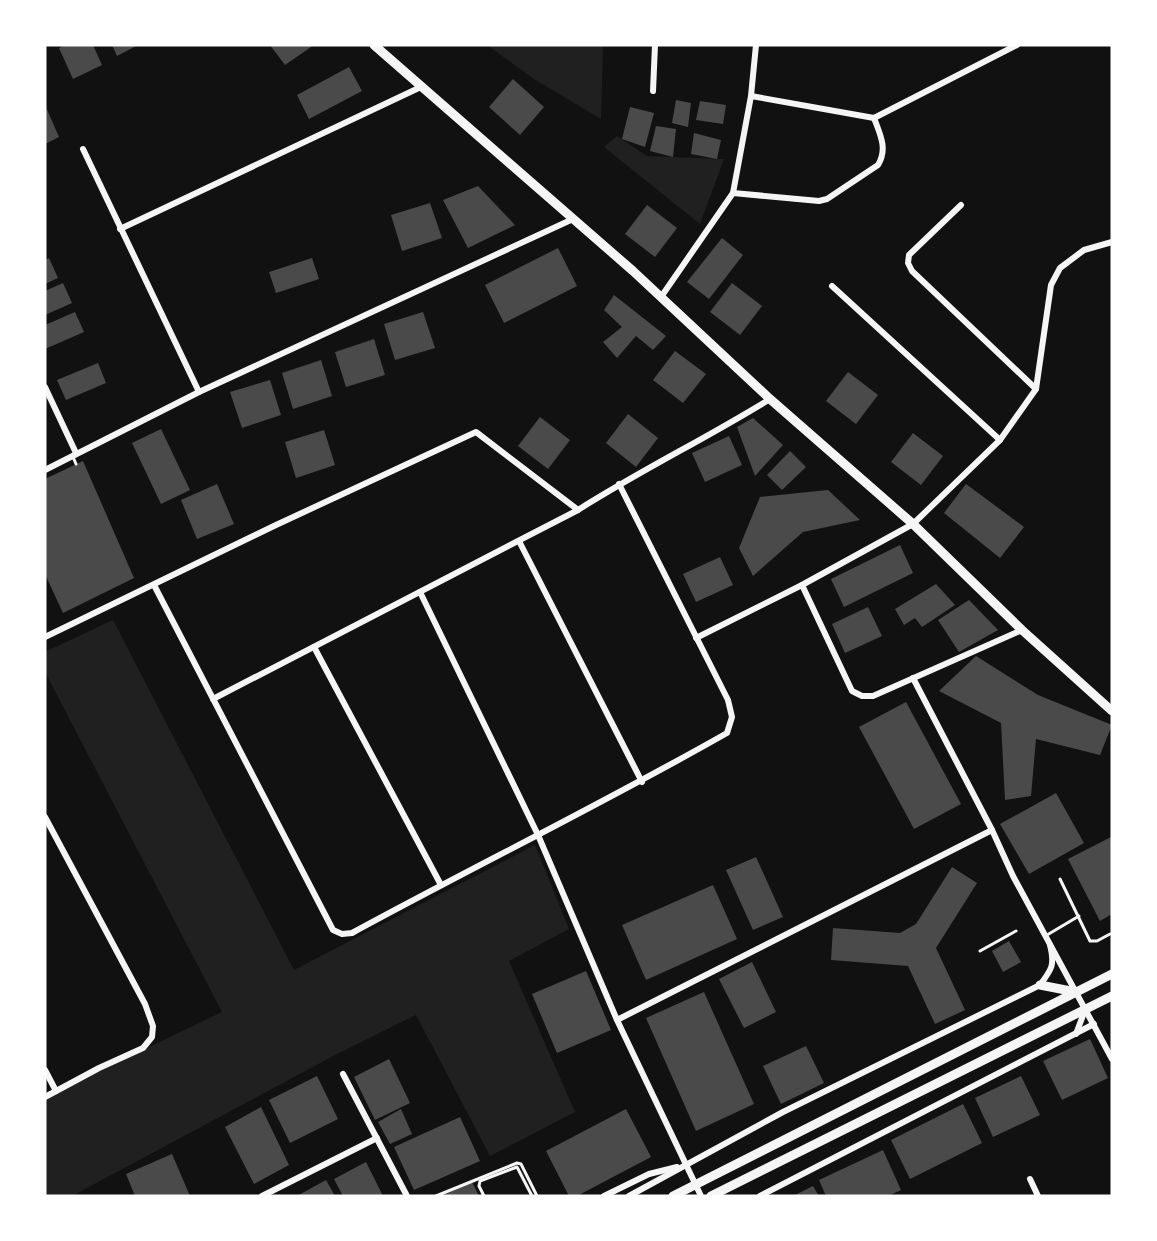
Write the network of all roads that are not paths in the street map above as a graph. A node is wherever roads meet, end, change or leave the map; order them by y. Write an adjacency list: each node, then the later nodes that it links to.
1 (374, 45): 5 (main road)
2 (655, 45): 6 (street)
3 (756, 45): 7 (street)
4 (1017, 45): 8 (street)
5 (423, 86): 12 (main road); 13 (street)
6 (653, 91)
7 (751, 96): 8 (street); 10 (street)
8 (874, 118): 10 (street)
9 (83, 149): 13 (street)
10 (733, 193): 16 (street)
11 (961, 205): 18 (street)
12 (573, 219): 16 (main road); 19 (street)
13 (120, 229): 19 (street)
14 (1112, 242): 18 (street)
15 (832, 286): 21 (street)
16 (661, 297): 20 (main road)
17 (45, 387): 22 (street)
18 (1036, 388): 21 (street)
19 (199, 392): 22 (street)
20 (770, 399): 25 (street); 27 (main road)
21 (1000, 440): 27 (street)
22 (74, 454): 23 (lane); 24 (street)
23 (76, 464)
24 (45, 470)
25 (619, 484): 26 (street); 34 (street)
26 (578, 510): 28 (street); 29 (street)
27 (913, 524): 30 (street); 32 (main road)
28 (519, 541): 31 (street); 39 (street)
29 (154, 585): 33 (street); 37 (street)
30 (802, 585): 34 (street); 36 (street)
31 (420, 592): 35 (street); 42 (street)
32 (1022, 630): 36 (street); 38 (main road)
33 (45, 637)
34 (696, 638): 39 (street)
35 (314, 647): 37 (street); 44 (street)
36 (913, 678): 41 (street)
37 (213, 699): 44 (street)
38 (1112, 711)
39 (642, 782): 42 (street)
40 (45, 818): 63 (street)
41 (992, 831): 48 (street); 57 (street)
42 (538, 835): 44 (street); 57 (street)
43 (1060, 879): 45 (lane)
44 (441, 885)
45 (1079, 916): 47 (lane); 48 (lane)
46 (1016, 931): 51 (lane)
47 (1111, 933): 49 (lane)
48 (1046, 936): 50 (street)
49 (1112, 938)
50 (1050, 945): 53 (street); 54 (street)
51 (980, 951)
52 (1112, 974): 54 (main road)
53 (1040, 985): 54 (main road); 66 (street)
54 (1076, 992): 56 (street); 68 (main road)
55 (1112, 996): 56 (main road)
56 (1085, 1009): 58 (street); 59 (street); 79 (main road)
57 (617, 1020): 66 (street)
58 (1094, 1024): 59 (street); 60 (street)
59 (1076, 1035): 80 (street)
60 (1112, 1059)
61 (45, 1070): 63 (street)
62 (343, 1074): 65 (street)
63 (56, 1091): 64 (street)
64 (45, 1096)
65 (377, 1138): 69 (street); 70 (street)
66 (686, 1165): 68 (street); 75 (street); 76 (street)
67 (1030, 1179): 81 (street)
68 (695, 1184): 77 (main road); 78 (street)
69 (262, 1196)
70 (407, 1196)
71 (436, 1196): 74 (lane)
72 (484, 1196): 73 (lane)
73 (532, 1196)
74 (537, 1196)
75 (604, 1196)
76 (629, 1196)
77 (673, 1196)
78 (701, 1196)
79 (711, 1196)
80 (759, 1196)
81 (1038, 1196)

